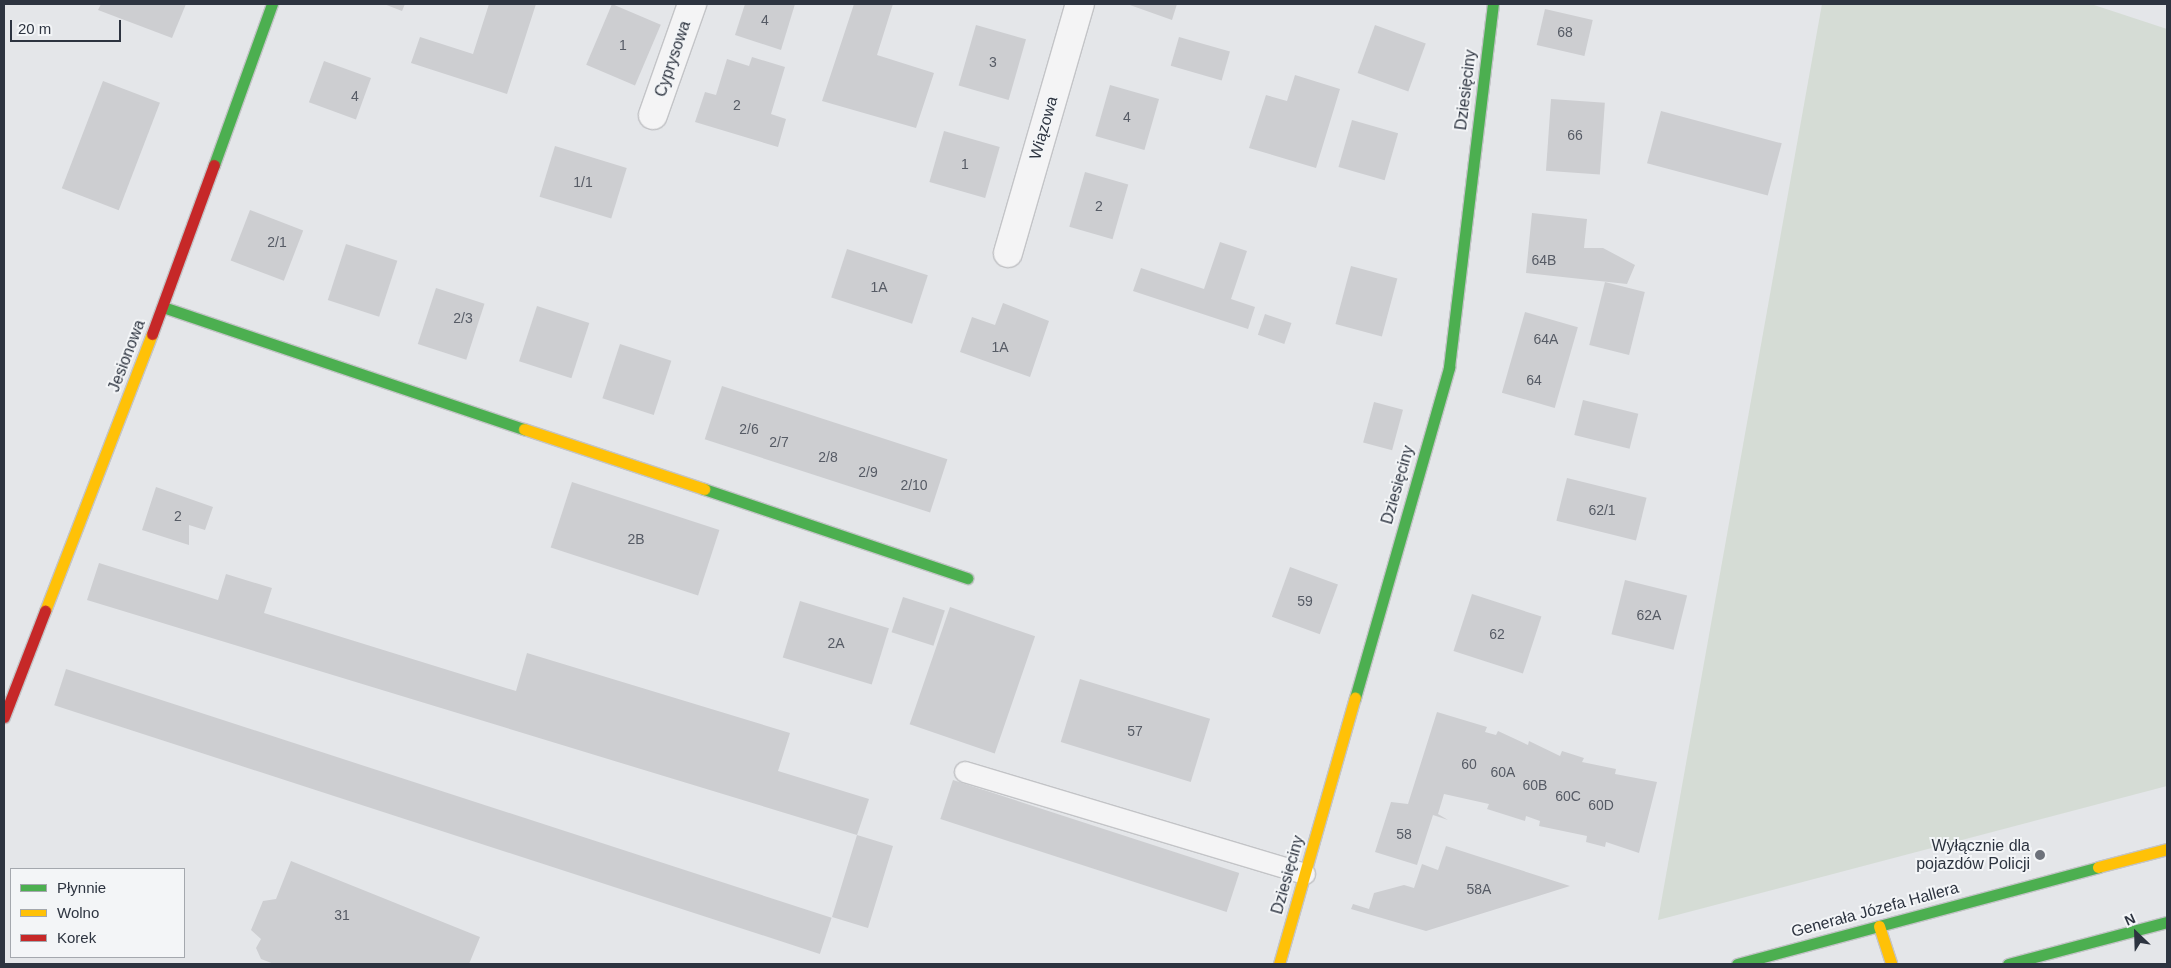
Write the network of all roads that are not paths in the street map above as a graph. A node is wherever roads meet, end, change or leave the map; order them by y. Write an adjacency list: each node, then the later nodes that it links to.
1 (272, 4): 7 (street, Jesionowa)
2 (692, 4): 5 (street, Cyprysowa)
3 (1080, 4): 6 (street, Wiązowa)
4 (1493, 4): 12 (street, Dziesięciny)
5 (654, 115)
6 (1008, 253)
7 (163, 307): 8 (street); 9 (street, Jesionowa)
8 (967, 578)
9 (4, 717)
10 (965, 772): 12 (lane)
11 (2167, 849): 14 (street, Generała Józefa Hallera)
12 (1305, 874): 15 (street, Dziesięciny)
13 (2167, 922): 18 (street)
14 (1879, 926): 16 (street, Generała Józefa Hallera); 17 (street)
15 (1279, 964)
16 (1737, 964)
17 (1891, 964)
18 (2008, 964)

